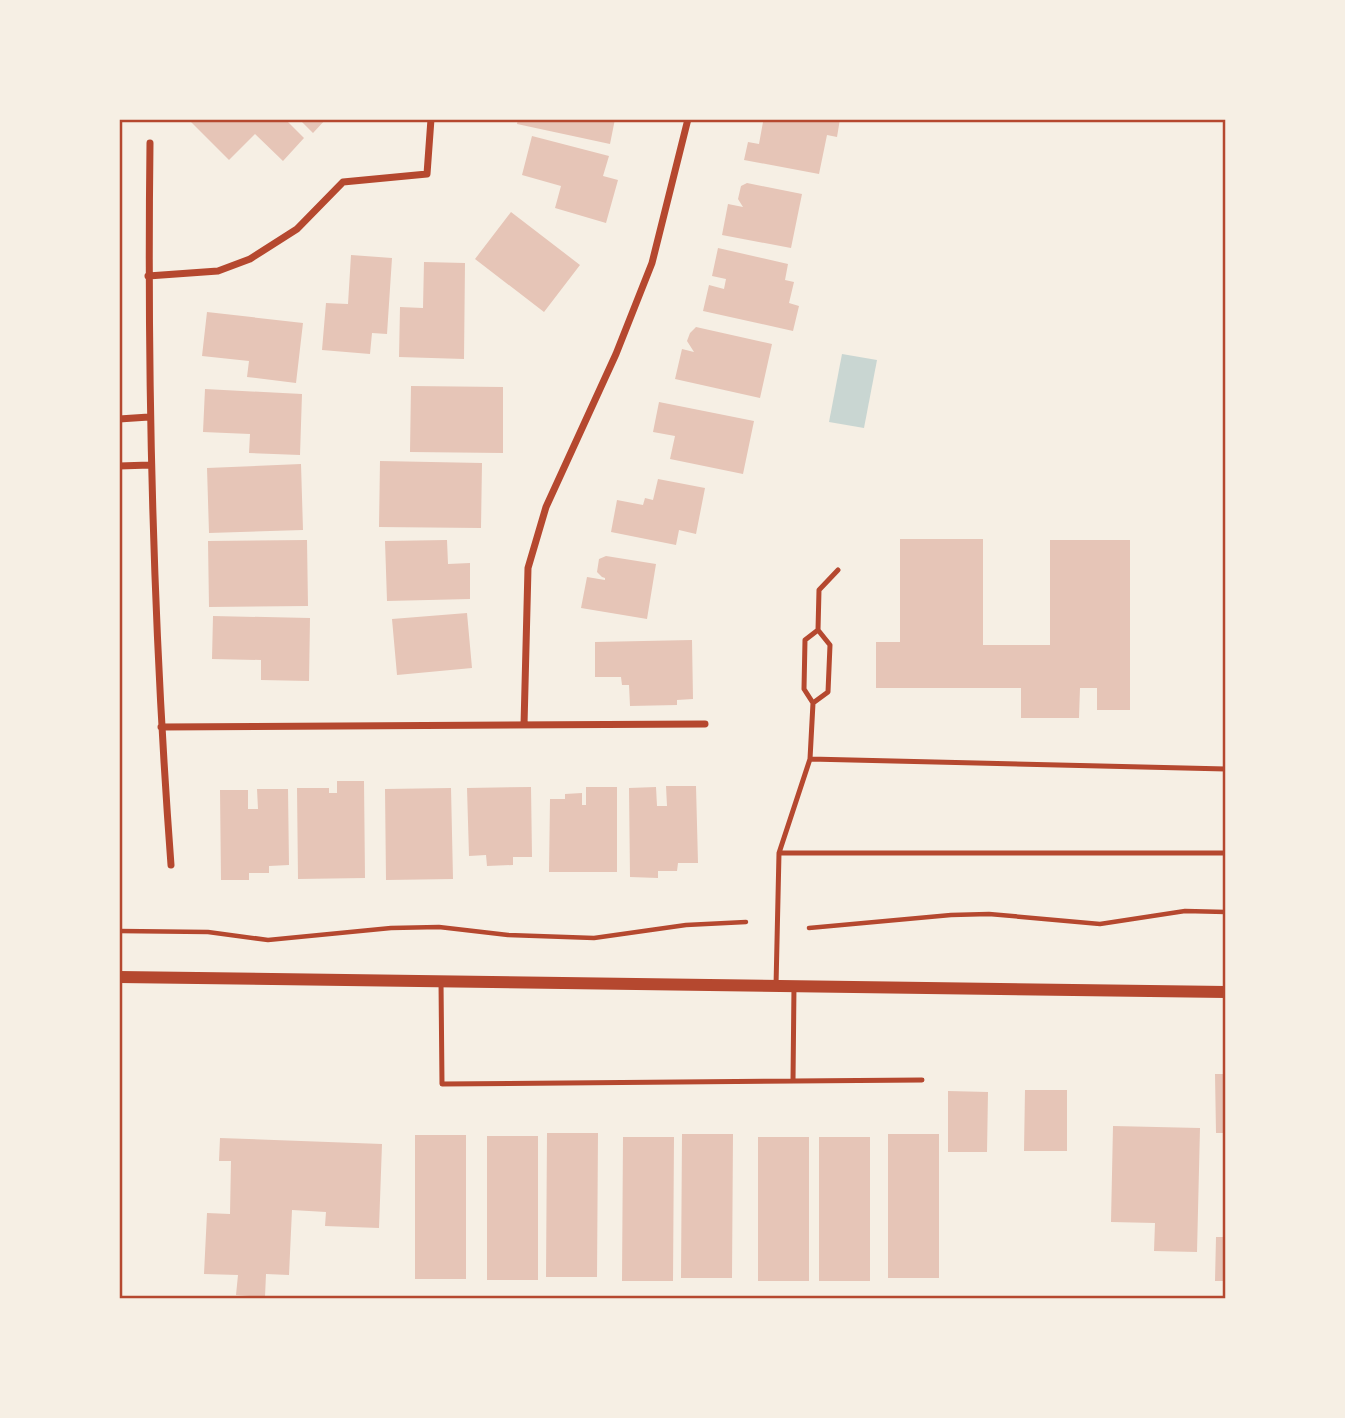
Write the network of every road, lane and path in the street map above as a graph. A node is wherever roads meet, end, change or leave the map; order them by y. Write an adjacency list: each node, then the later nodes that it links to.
1 (431, 119): 4 (street)
2 (688, 119): 13 (street)
3 (150, 143): 4 (street)
4 (148, 276): 5 (street)
5 (149, 417): 6 (street); 7 (street)
6 (119, 419)
7 (150, 465): 8 (street); 14 (street)
8 (119, 467)
9 (838, 570): 10 (lane)
10 (818, 629): 11 (lane); 11 (lane)
11 (813, 703): 15 (lane)
12 (705, 724): 13 (street)
13 (524, 725): 14 (street)
14 (161, 727): 19 (street)
15 (810, 759): 16 (lane); 17 (lane)
16 (1226, 769)
17 (779, 853): 18 (lane); 26 (lane)
18 (1226, 853)
19 (171, 865)
20 (1226, 912): 22 (path)
21 (746, 922): 23 (path)
22 (809, 928)
23 (119, 931)
24 (119, 977): 25 (street)
25 (441, 981): 26 (street); 30 (lane)
26 (776, 986): 27 (street)
27 (794, 986): 28 (street); 30 (lane)
28 (1226, 992)
29 (922, 1080): 30 (lane)
30 (793, 1081)

